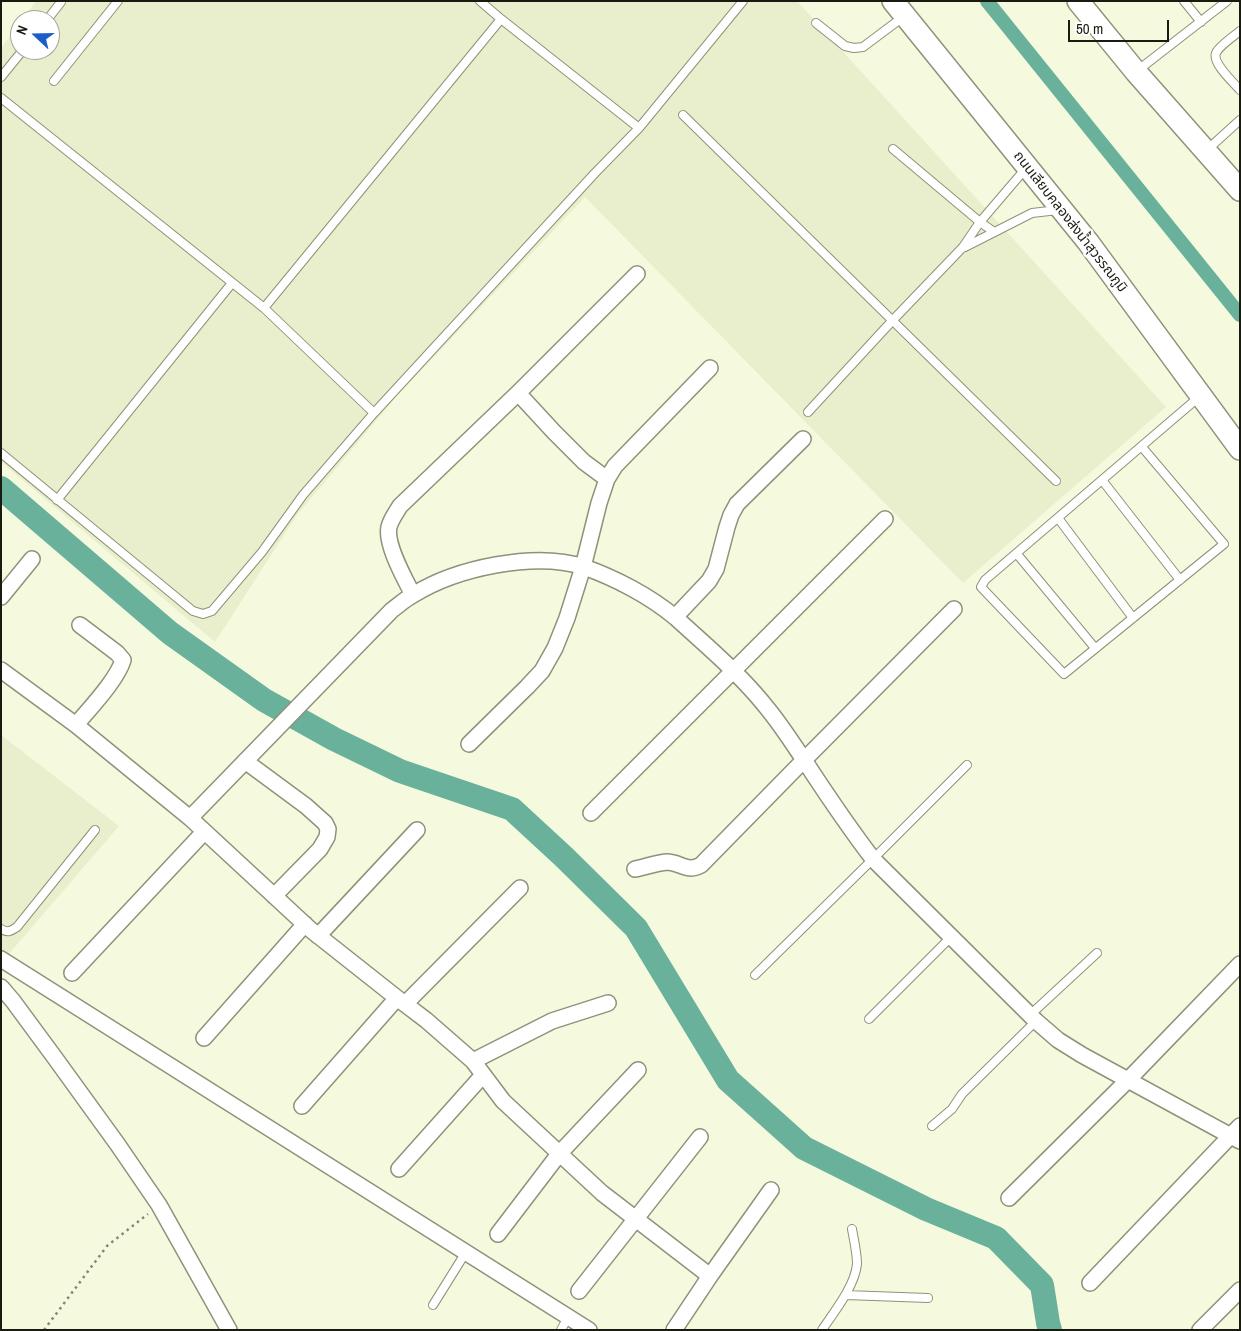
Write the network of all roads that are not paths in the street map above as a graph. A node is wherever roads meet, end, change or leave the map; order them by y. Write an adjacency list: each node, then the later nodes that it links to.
1 (118, 1): 15 (lane)
2 (480, 1): 8 (lane)
3 (744, 1): 20 (lane)
4 (1078, 1): 13 (main road)
5 (1184, 1): 9 (lane)
6 (1227, 1): 9 (lane)
7 (899, 8): 10 (lane); 23 (main road, ถนนเลียบคลองส่งน้ำสุวรรณภูมิ)
8 (501, 19): 20 (lane); 31 (lane)
9 (1200, 22): 13 (lane)
10 (816, 23)
11 (1240, 30): 16 (lane)
12 (15, 60): 14 (lane)
13 (1136, 72): 22 (main road)
14 (1, 78)
15 (54, 82)
16 (1240, 90)
17 (1, 98): 30 (lane)
18 (683, 115): 32 (lane)
19 (1240, 120): 22 (lane)
20 (639, 128): 37 (lane)
21 (893, 149): 26 (lane)
22 (1206, 152): 24 (main road)
23 (1027, 166): 25 (main road, ถนนเลียบคลองส่งน้ำสุวรรณภูมิ); 26 (lane)
24 (1240, 190)
25 (1062, 210): 27 (lane); 35 (main road, ถนนเลียบคลองส่งน้ำสุวรรณภูมิ)
26 (980, 222): 27 (lane); 28 (lane)
27 (994, 232): 28 (lane)
28 (963, 247): 32 (lane)
29 (637, 274): 34 (street)
30 (232, 283): 31 (lane); 47 (lane)
31 (264, 308): 37 (lane)
32 (892, 321): 36 (lane); 46 (lane)
33 (710, 368): 44 (street)
34 (518, 393): 44 (street); 54 (street)
35 (1201, 395): 38 (main road, ถนนเลียบคลองส่งน้ำสุวรรณภูมิ); 41 (lane)
36 (808, 412)
37 (374, 413): 47 (lane)
38 (1218, 419): 40 (main road); 42 (main road, ถนนเลียบคลองส่งน้ำสุวรรณภูมิ)
39 (803, 439): 57 (street)
40 (1240, 443)
41 (1142, 446): 45 (lane); 53 (lane)
42 (1240, 449)
43 (1, 453): 47 (lane)
44 (607, 479): 52 (street)
45 (1102, 480): 48 (lane); 53 (lane)
46 (1056, 481)
47 (57, 500)
48 (1058, 518): 50 (lane); 58 (lane)
49 (885, 519): 62 (street)
50 (1016, 554): 60 (lane); 60 (lane)
51 (32, 559): 55 (street)
52 (583, 567): 54 (street); 57 (street); 64 (street)
53 (1180, 580): 58 (lane)
54 (412, 595): 66 (street)
55 (1, 597)
56 (954, 609): 65 (street)
57 (674, 617): 62 (street)
58 (1133, 618): 60 (lane)
59 (80, 625): 63 (street)
60 (1095, 648)
61 (1, 670): 63 (street)
62 (734, 671): 65 (street); 68 (street)
63 (76, 725): 69 (street)
64 (469, 744)
65 (804, 760): 73 (street); 74 (street)
66 (245, 761): 69 (street); 76 (street)
67 (967, 765): 73 (lane)
68 (591, 813)
69 (190, 818): 72 (street)
70 (95, 830): 78 (lane)
71 (417, 830): 79 (street)
72 (204, 832): 76 (street); 84 (street)
73 (873, 859): 80 (street); 85 (lane)
74 (635, 869)
75 (520, 888): 87 (street)
76 (274, 896): 77 (street)
77 (305, 924): 79 (street); 91 (street)
78 (1, 929)
79 (318, 936): 87 (street)
80 (951, 937): 89 (street); 90 (lane)
81 (1097, 953): 89 (lane)
82 (1, 959): 107 (street)
83 (1240, 964): 95 (street)
84 (72, 973)
85 (755, 975)
86 (1, 988): 116 (street)
87 (401, 1001): 92 (street); 96 (street)
88 (608, 1002): 92 (street)
89 (1033, 1018): 95 (street); 97 (lane)
90 (869, 1019)
91 (204, 1038)
92 (473, 1061): 94 (street)
93 (638, 1070): 100 (street)
94 (483, 1075): 100 (street); 101 (street)
95 (1128, 1080): 98 (street); 103 (street)
96 (302, 1106)
97 (932, 1126)
98 (1237, 1134): 109 (street)
99 (700, 1137): 104 (street)
100 (559, 1154): 104 (street); 106 (street)
101 (399, 1169)
102 (771, 1190): 108 (street)
103 (1009, 1198)
104 (636, 1219): 108 (street); 111 (street)
105 (852, 1229): 112 (lane)
106 (498, 1234)
107 (466, 1252): 114 (lane); 115 (street)
108 (710, 1276): 118 (street)
109 (1090, 1282)
110 (1240, 1290): 120 (street)
111 (579, 1291)
112 (846, 1295): 113 (lane); 119 (lane)
113 (928, 1298)
114 (433, 1305)
115 (564, 1323): 117 (street)
116 (229, 1330)
117 (589, 1330)
118 (674, 1330)
119 (822, 1330)
120 (1200, 1330)

